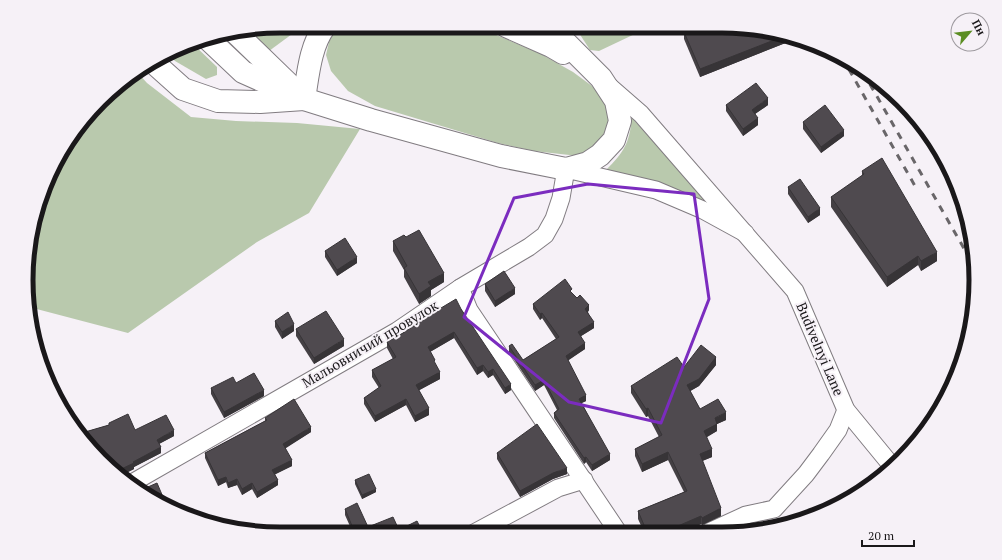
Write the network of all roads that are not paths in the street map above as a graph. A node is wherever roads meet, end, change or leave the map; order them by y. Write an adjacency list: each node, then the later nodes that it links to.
1 (321, 33): 8 (street)
2 (522, 33): 7 (street)
3 (553, 33): 7 (street)
4 (240, 37): 8 (street)
5 (212, 42): 8 (street)
6 (157, 66): 8 (street)
7 (601, 78): 9 (street); 10 (street, Budivelnyi Lane)
8 (304, 99): 9 (street)
9 (566, 169): 10 (street); 11 (street, Мальовничий провулок)
10 (745, 233): 12 (street, Budivelnyi Lane)
11 (460, 288): 14 (street, Мальовничий провулок); 15 (street)
12 (846, 410): 13 (street, Budivelnyi Lane); 18 (street)
13 (889, 462)
14 (136, 480)
15 (584, 480): 16 (street); 17 (street)
16 (485, 527)
17 (615, 527)
18 (720, 527)

